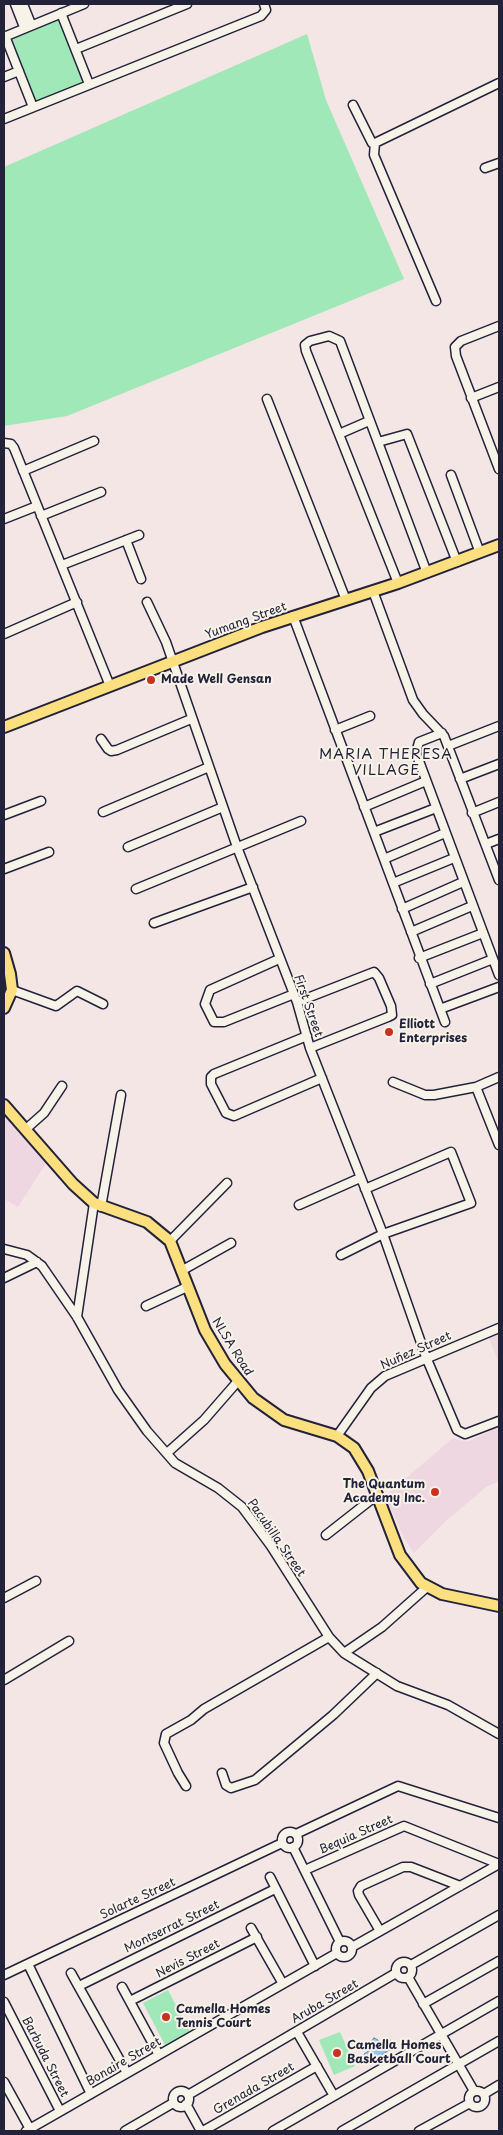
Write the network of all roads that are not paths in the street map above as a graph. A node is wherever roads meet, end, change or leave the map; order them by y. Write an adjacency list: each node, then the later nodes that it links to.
1 (15, 4): 7 (street)
2 (23, 4): 7 (street)
3 (84, 4): 6 (street)
4 (187, 4): 9 (street)
5 (264, 4): 13 (street)
6 (61, 13): 7 (street); 9 (street)
7 (28, 25): 8 (street)
8 (4, 37): 10 (street)
9 (76, 49): 13 (street)
10 (19, 71): 11 (street); 15 (street)
11 (4, 77)
12 (499, 83): 17 (street)
13 (89, 84): 15 (street)
14 (353, 104): 17 (street)
15 (33, 107): 16 (street)
16 (4, 119)
17 (375, 143): 20 (street)
18 (499, 163): 19 (street)
19 (485, 168)
20 (436, 301)
21 (499, 326): 23 (street)
22 (499, 387): 23 (street)
23 (471, 398): 30 (street)
24 (267, 399): 48 (street)
25 (369, 421): 26 (street); 26 (street); 28 (street)
26 (339, 434): 46 (street)
27 (94, 441): 32 (street)
28 (378, 442): 42 (street); 44 (street)
29 (4, 444): 32 (street)
30 (496, 450): 31 (street)
31 (499, 469)
32 (23, 471): 35 (street)
33 (450, 475): 41 (street)
34 (101, 492): 36 (street)
35 (37, 506): 36 (street); 37 (street)
36 (41, 516): 43 (street)
37 (4, 519)
38 (139, 535): 39 (street)
39 (126, 540): 43 (street); 45 (street)
40 (499, 546): 41 (main road, Yumang Street)
41 (480, 553): 42 (main road, Yumang Street)
42 (457, 562): 44 (main road, Yumang Street)
43 (62, 565): 49 (street)
44 (427, 573): 46 (main road, Yumang Street)
45 (141, 579)
46 (398, 583): 47 (main road, Yumang Street)
47 (373, 591): 48 (main road, Yumang Street); 60 (street)
48 (346, 600): 51 (main road, Yumang Street)
49 (77, 602): 52 (street); 54 (street)
50 (147, 602): 53 (street, First Street)
51 (293, 616): 53 (main road, Yumang Street); 59 (street)
52 (4, 634)
53 (172, 662): 54 (main road, Yumang Street); 56 (street, First Street)
54 (110, 686): 58 (main road, Yumang Street)
55 (370, 716): 59 (street)
56 (191, 719): 61 (street); 64 (street, First Street)
57 (499, 726): 62 (street)
58 (4, 728)
59 (335, 730): 70 (street)
60 (442, 733): 62 (street); 66 (street)
61 (101, 739)
62 (448, 746): 65 (street)
63 (499, 764): 65 (street)
64 (209, 767): 69 (street, First Street); 72 (street)
65 (460, 779): 73 (street)
66 (426, 781): 70 (street); 71 (street)
67 (41, 800): 74 (street)
68 (499, 802): 73 (street)
69 (223, 807): 80 (street); 81 (street, First Street)
70 (364, 807): 76 (street)
71 (436, 808): 76 (street); 77 (street)
72 (103, 812)
73 (472, 813): 79 (street)
74 (4, 816)
75 (301, 821): 81 (street)
76 (374, 832): 84 (street)
77 (445, 833): 83 (street); 84 (street)
78 (499, 839): 79 (street)
79 (486, 844): 86 (street)
80 (128, 846)
81 (237, 848): 89 (street, First Street); 90 (street)
82 (49, 852): 85 (street)
83 (454, 858): 87 (street); 88 (street)
84 (384, 859): 88 (street)
85 (4, 869)
86 (499, 880)
87 (463, 882): 91 (street); 92 (street)
88 (392, 883): 92 (street)
89 (253, 887): 93 (street); 98 (street, First Street)
90 (136, 889)
91 (472, 906): 94 (street); 95 (street)
92 (402, 909): 94 (street)
93 (154, 923)
94 (411, 932): 97 (street)
95 (483, 933): 97 (street); 99 (street)
96 (4, 952): 102 (main road)
97 (420, 958): 101 (street)
98 (280, 959): 104 (street, First Street); 104 (street)
99 (493, 959): 100 (street); 101 (street)
100 (499, 975)
101 (430, 984): 107 (street)
102 (9, 985): 105 (street); 106 (main road)
103 (499, 987): 107 (street)
104 (295, 998): 109 (street, First Street); 110 (street)
105 (103, 1004)
106 (4, 1008)
107 (440, 1009): 108 (street)
108 (444, 1022)
109 (307, 1036): 110 (street, First Street); 112 (street)
110 (310, 1048): 112 (street, First Street)
111 (499, 1077): 115 (street)
112 (322, 1078): 120 (street, First Street)
113 (393, 1082): 115 (street)
114 (62, 1086): 118 (street)
115 (476, 1087): 119 (street)
116 (121, 1095): 123 (street)
117 (4, 1105): 118 (main road, NLSA Road)
118 (26, 1129): 123 (main road, NLSA Road)
119 (499, 1145)
120 (360, 1178): 122 (street, First Street); 124 (street)
121 (227, 1183): 126 (street)
122 (365, 1189): 125 (street, First Street); 125 (street)
123 (98, 1205): 126 (main road, NLSA Road); 135 (street)
124 (299, 1205)
125 (383, 1234): 129 (street); 137 (street, First Street)
126 (170, 1242): 131 (main road, NLSA Road)
127 (231, 1243): 131 (street)
128 (4, 1248): 130 (street)
129 (341, 1255)
130 (37, 1262): 132 (street); 135 (street, Pacubilla Street)
131 (181, 1271): 133 (main road, NLSA Road)
132 (4, 1278)
133 (187, 1287): 134 (street); 138 (main road, NLSA Road)
134 (146, 1306)
135 (77, 1317): 141 (street, Pacubilla Street)
136 (499, 1328): 137 (street, Nuñez Street)
137 (426, 1357): 139 (street, First Street); 140 (street, Nuñez Street)
138 (238, 1381): 140 (main road, NLSA Road); 141 (street)
139 (499, 1421)
140 (337, 1436): 142 (main road, NLSA Road)
141 (167, 1454): 148 (street, Pacubilla Street)
142 (377, 1495): 143 (street); 145 (main road, NLSA Road)
143 (326, 1535)
144 (36, 1582): 146 (street)
145 (427, 1587): 147 (main road, NLSA Road); 150 (street)
146 (4, 1598)
147 (499, 1606)
148 (330, 1637): 150 (street, Pacubilla Street); 155 (street)
149 (69, 1641): 152 (street)
150 (344, 1653): 151 (street, Pacubilla Street)
151 (377, 1673): 153 (street, Pacubilla Street); 154 (street)
152 (4, 1680)
153 (499, 1734)
154 (222, 1773)
155 (186, 1786)
156 (499, 1818): 157 (street)
157 (296, 1834): 158 (street); 159 (street)
158 (282, 1843): 159 (street); 173 (street, Solarte Street)
159 (294, 1847): 161 (street)
160 (499, 1864): 161 (street, Bequia Street); 163 (street)
161 (305, 1870): 169 (street)
162 (270, 1877): 164 (street)
163 (460, 1886): 167 (street); 167 (street)
164 (276, 1889): 174 (street); 181 (street, Montserrat Street)
165 (499, 1915): 175 (street)
166 (251, 1928): 168 (street)
167 (380, 1931): 170 (street)
168 (256, 1937): 180 (street); 183 (street, Nevis Street)
169 (340, 1942): 170 (street); 171 (street)
170 (352, 1946): 171 (street)
171 (337, 1953): 174 (street, Bonaire Street)
172 (499, 1961): 186 (street)
173 (28, 1964): 178 (street, Solarte Street); 198 (street)
174 (315, 1966): 180 (street, Bonaire Street)
175 (411, 1966): 177 (street); 179 (street)
176 (71, 1973): 181 (street)
177 (396, 1973): 179 (street); 188 (street, Aruba Street)
178 (4, 1975)
179 (408, 1977): 186 (street)
180 (284, 1984): 191 (street, Bonaire Street)
181 (79, 1986): 194 (street)
182 (122, 1987): 183 (street)
183 (130, 2001): 191 (street)
184 (499, 2001): 189 (street)
185 (4, 2002): 187 (street, Barbuda Street)
186 (423, 2004): 189 (street)
187 (7, 2015): 205 (street, Barbuda Street)
188 (297, 2032): 193 (street); 200 (street, Aruba Street)
189 (441, 2034): 192 (street); 201 (street)
190 (499, 2040): 192 (street)
191 (159, 2055): 194 (street, Bonaire Street)
192 (458, 2064): 197 (street); 210 (street)
193 (317, 2066): 201 (street); 208 (street, Grenada Street)
194 (127, 2073): 198 (street, Bonaire Street)
195 (4, 2082): 206 (street)
196 (499, 2085): 199 (street)
197 (474, 2091): 199 (street); 202 (street)
198 (92, 2094): 205 (street, Bonaire Street)
199 (484, 2094): 202 (street)
200 (188, 2095): 203 (street); 204 (street)
201 (334, 2096): 209 (street)
202 (470, 2102): 211 (street)
203 (173, 2103): 204 (street); 207 (street)
204 (186, 2104): 208 (street)
205 (60, 2111): 206 (street, Bonaire Street)
206 (28, 2130)
207 (125, 2131)
208 (202, 2131)
209 (273, 2131)
210 (342, 2131)
211 (419, 2131)

